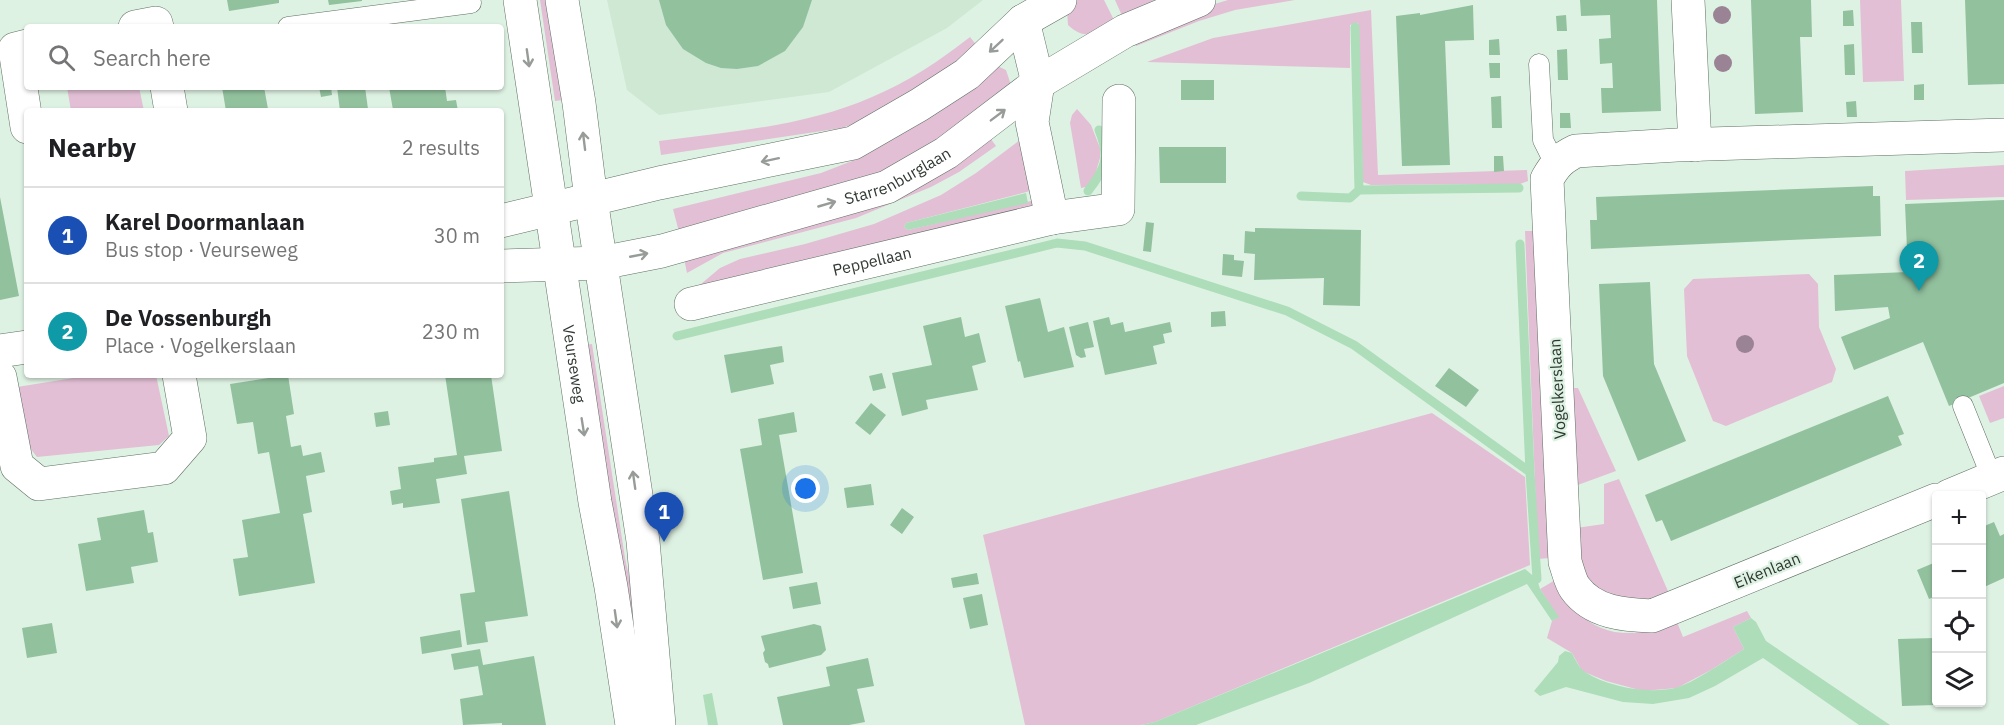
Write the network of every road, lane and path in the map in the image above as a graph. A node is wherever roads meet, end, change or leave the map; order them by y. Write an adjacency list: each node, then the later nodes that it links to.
1 (520, 0): 20 (street, Veurseweg, one-way to 20)
2 (562, 0): 19 (street, one-way to 2)
3 (1060, 0): 7 (street)
4 (1199, 0): 11 (street, Starrenburglaan)
5 (1688, 0): 17 (street)
6 (471, 3): 8 (lane)
7 (1023, 21): 11 (street); 19 (street, one-way to 19)
8 (311, 24)
9 (14, 49): 15 (street)
10 (1539, 64): 18 (lane)
11 (1038, 83): 21 (street); 23 (street, Starrenburglaan, one-way to 11)
12 (168, 90): 14 (street)
13 (1119, 100): 21 (street, Peppellaan)
14 (170, 108)
15 (24, 109)
16 (2004, 135): 17 (street)
17 (1695, 145): 18 (street)
18 (1555, 164): 35 (street, Vogelkerslaan)
19 (591, 199): 20 (street); 23 (street)
20 (550, 208): 22 (street); 24 (street, Veurseweg)
21 (1052, 218): 26 (street, Peppellaan)
22 (504, 220)
23 (601, 263): 24 (street, Starrenburglaan); 37 (street, one-way to 23)
24 (560, 265): 25 (street, Starrenburglaan); 36 (street, Veurseweg, one-way to 36)
25 (504, 266)
26 (691, 304)
27 (24, 347): 28 (street)
28 (0, 351)
29 (0, 377): 30 (street)
30 (180, 378)
31 (1963, 406): 32 (lane)
32 (1998, 475): 33 (street)
33 (1958, 491)
34 (1932, 502): 35 (street, Eikenlaan)
35 (1594, 605)
36 (632, 725)
37 (659, 725)

